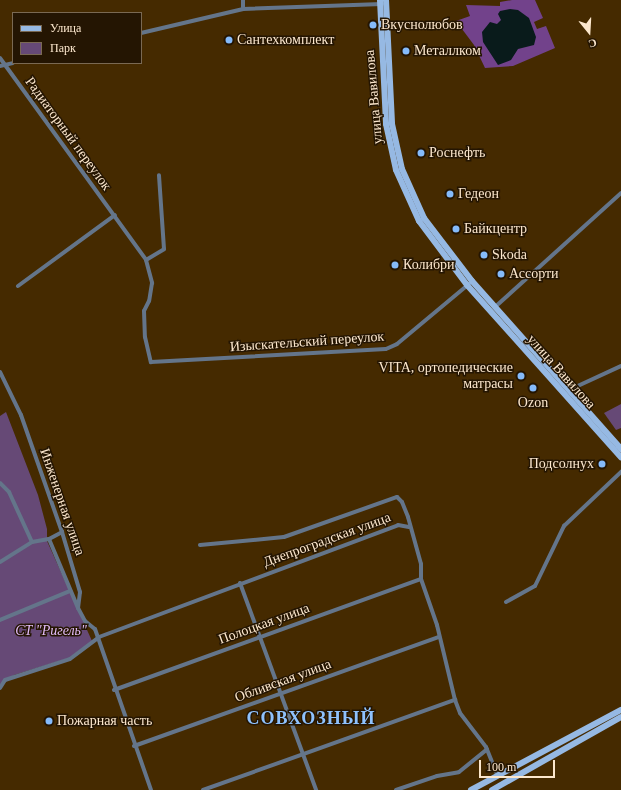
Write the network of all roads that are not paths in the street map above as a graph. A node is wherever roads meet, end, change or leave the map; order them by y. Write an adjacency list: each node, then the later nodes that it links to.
1 (242, 0): 3 (street)
2 (383, 2): 3 (street); 13 (main road, улица Вавилова)
3 (243, 9): 4 (street)
4 (142, 33)
5 (0, 58): 7 (street, Радиаторный переулок)
6 (12, 62): 7 (street)
7 (5, 64): 8 (street); 11 (street, Радиаторный переулок)
8 (0, 66)
9 (159, 175): 12 (street)
10 (621, 193): 15 (street)
11 (115, 215): 12 (street, Радиаторный переулок); 14 (street)
12 (146, 260): 16 (street, Радиаторный переулок)
13 (470, 283): 15 (main road, улица Вавилова); 16 (street, Изыскательский переулок); 21 (main road, улица Вавилова)
14 (18, 286)
15 (495, 307): 19 (main road, улица Вавилова)
16 (151, 362)
17 (621, 366): 19 (street)
18 (0, 372): 25 (street, Инженерная улица)
19 (569, 390): 20 (main road, улица Вавилова)
20 (621, 449)
21 (621, 457)
22 (621, 472): 33 (street)
23 (0, 483): 27 (street)
24 (409, 526): 28 (street, Днепроградская улица); 30 (street); 31 (street, Днепроградская улица)
25 (62, 532): 26 (street); 34 (street, Инженерная улица)
26 (48, 539): 27 (street); 32 (street)
27 (32, 542): 29 (street)
28 (200, 545)
29 (0, 562)
30 (421, 579): 36 (street, Полоцкая улица); 37 (street)
31 (240, 583): 36 (street); 38 (street, Днепроградская улица)
32 (70, 591): 34 (street); 35 (street)
33 (506, 602)
34 (78, 608): 38 (street)
35 (0, 620)
36 (260, 637): 40 (street, Полоцкая улица); 41 (street)
37 (439, 637): 41 (street, Обливская улица); 42 (street)
38 (98, 638): 39 (street, Днепроградская улица); 40 (street)
39 (0, 688)
40 (114, 690): 45 (street)
41 (280, 693): 45 (street, Обливская улица); 47 (street)
42 (455, 700): 46 (street); 47 (street)
43 (621, 710): 48 (main road)
44 (621, 717): 54 (main road)
45 (134, 746): 49 (street)
46 (487, 749): 48 (street); 52 (street)
47 (303, 755): 50 (street); 51 (street)
48 (498, 776): 53 (main road)
49 (151, 790)
50 (203, 790)
51 (316, 790)
52 (396, 790)
53 (471, 790)
54 (492, 790)

